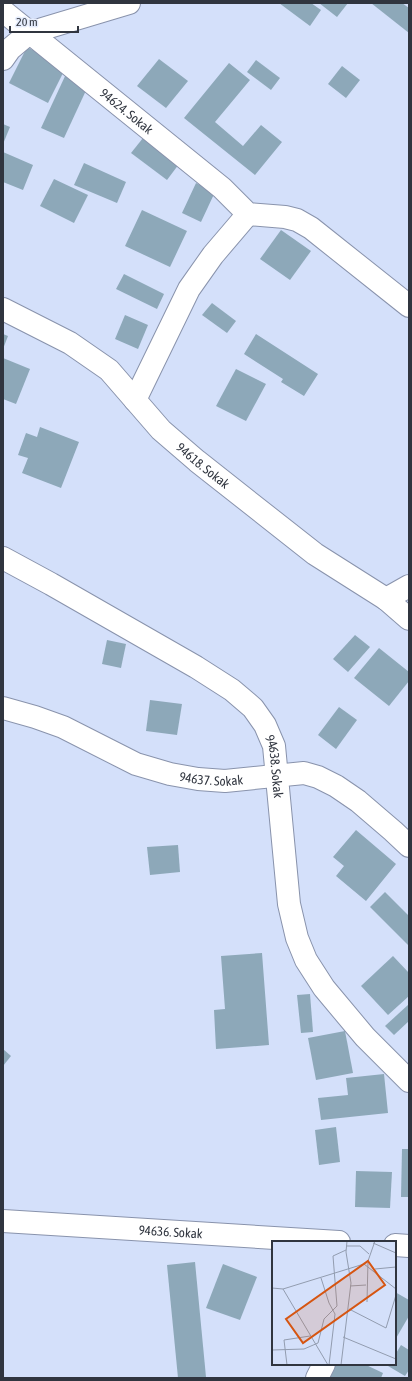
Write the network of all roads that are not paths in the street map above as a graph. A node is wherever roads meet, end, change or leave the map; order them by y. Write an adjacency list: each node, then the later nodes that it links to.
1 (129, 3): 3 (street)
2 (3, 10): 3 (street, 94624. Sokak)
3 (29, 33): 4 (street); 5 (street, 94624. Sokak)
4 (3, 59)
5 (248, 214): 6 (street); 8 (street)
6 (409, 306)
7 (3, 309): 8 (street, 94618. Sokak)
8 (135, 400): 11 (street, 94618. Sokak)
9 (3, 558): 14 (street, 94638. Sokak)
10 (409, 586): 11 (street)
11 (386, 599): 12 (street, 94618. Sokak)
12 (409, 619)
13 (3, 708): 14 (street, 94637. Sokak)
14 (276, 776): 15 (street, 94637. Sokak); 16 (street, 94638. Sokak)
15 (409, 846)
16 (409, 1081)
17 (3, 1221): 18 (street, 94636. Sokak)
18 (323, 1241)
19 (396, 1245): 20 (street)
20 (409, 1246)
21 (324, 1365): 22 (street)
22 (317, 1378)

